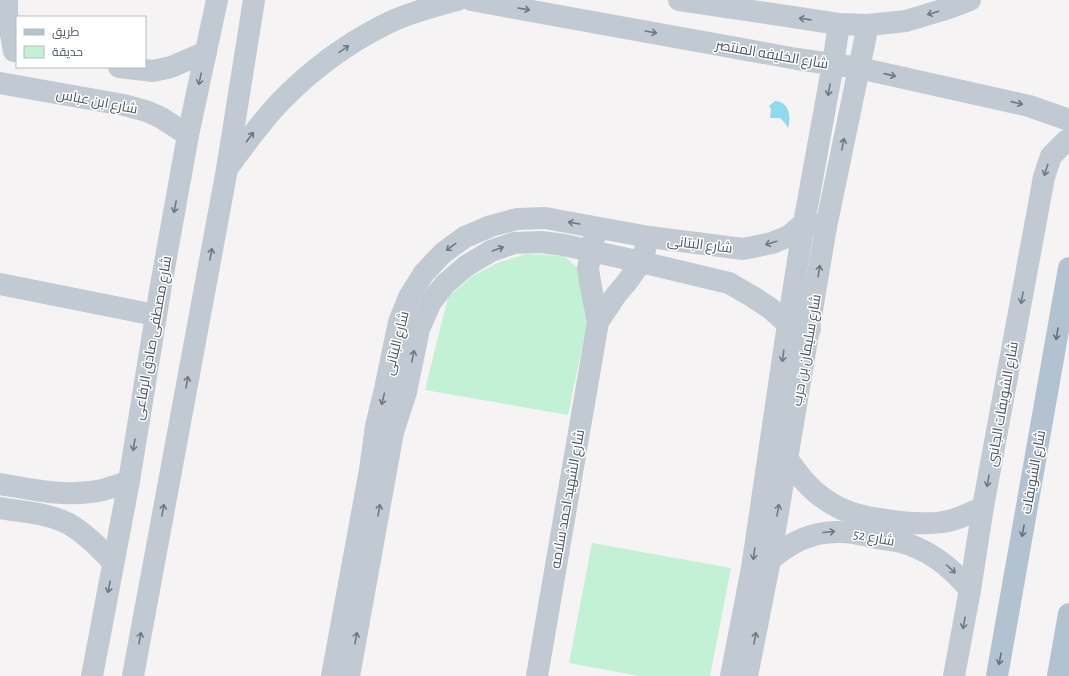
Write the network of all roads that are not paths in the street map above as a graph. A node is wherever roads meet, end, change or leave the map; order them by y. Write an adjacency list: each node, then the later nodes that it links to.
1 (7, 0): 10 (street)
2 (217, 0): 11 (street, شارع مصطفى صادق الرفاعى)
3 (254, 0): 19 (street)
4 (457, 0): 19 (street, one-way to 4)
5 (471, 0): 12 (street, شارع الخليفه المنتصر, one-way to 12)
6 (679, 0): 8 (street, one-way to 6)
7 (970, 0): 9 (street, one-way to 9)
8 (839, 24): 9 (street); 12 (street, شارع سليمان بن حرب)
9 (868, 25): 14 (street, شارع سليمان بن حرب)
10 (10, 51)
11 (206, 52): 13 (street); 17 (street, شارع مصطفى صادق الرفاعى, one-way to 17)
12 (833, 64): 14 (street, شارع الخليفه المنتصر); 20 (street, شارع سليمان بن حرب, one-way to 20)
13 (128, 68)
14 (859, 68): 16 (street, شارع الخليفه المنتصر, one-way to 16); 22 (street, شارع سليمان بن حرب, one-way to 14)
15 (0, 83): 17 (street, شارع ابن عباس)
16 (1069, 120)
17 (188, 134): 28 (street, شارع مصطفى صادق الرفاعى, one-way to 28)
18 (1069, 140): 36 (street, شارع الشويفات الجانبى, one-way to 36)
19 (227, 169): 43 (street, one-way to 19)
20 (804, 223): 22 (street); 23 (street, شارع البتانى, one-way to 23); 30 (street, شارع سليمان بن حرب)
21 (596, 227): 23 (street, شارع البتانى); 24 (street, شارع الشهيد احمد سلامه); 32 (street, شارع البتانى, one-way to 32)
22 (826, 227): 31 (street, شارع سليمان بن حرب, one-way to 22)
23 (648, 237): 25 (street, شارع الشهيد احمد سلامه)
24 (592, 251): 25 (street, شارع البتانى); 29 (street, شارع الشهيد احمد سلامه); 32 (street, شارع البتانى, one-way to 24)
25 (641, 262): 29 (street, شارع الشهيد احمد سلامه); 30 (street, شارع البتانى)
26 (1069, 268): 50 (main road, شارع الشويفات, one-way to 50)
27 (0, 284): 28 (street)
28 (155, 315): 34 (street, شارع مصطفى صادق الرفاعى, one-way to 34)
29 (598, 322): 46 (street, شارع الشهيد احمد سلامه)
30 (788, 324): 31 (street); 47 (street, شارع سليمان بن حرب, one-way to 47)
31 (810, 328): 33 (street, شارع سليمان بن حرب)
32 (385, 429): 44 (street, شارع البتانى); 45 (street, شارع البتانى, one-way to 32)
33 (787, 458): 36 (street, شارع 52); 38 (street, شارع سليمان بن حرب, one-way to 33)
34 (129, 481): 35 (street); 39 (street, شارع مصطفى صادق الرفاعى)
35 (0, 484)
36 (983, 507): 40 (street, شارع الشويفات الجانبى)
37 (0, 508): 39 (street)
38 (770, 560): 40 (street, شارع 52, one-way to 40); 48 (street, شارع سليمان بن حرب, one-way to 38)
39 (113, 562): 42 (street, شارع مصطفى صادق الرفاعى, one-way to 42)
40 (970, 590): 49 (street, شارع الشويفات الجانبى, one-way to 49)
41 (1069, 614): 51 (main road)
42 (92, 676)
43 (133, 676)
44 (332, 676)
45 (349, 676)
46 (537, 676)
47 (731, 676)
48 (747, 676)
49 (954, 676)
50 (997, 676)
51 (1058, 676)

